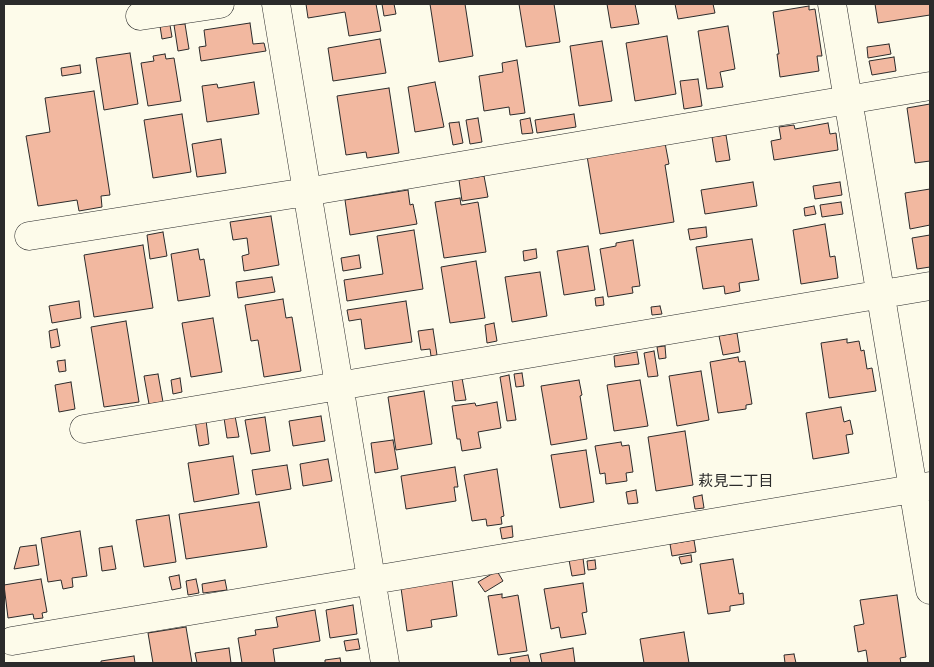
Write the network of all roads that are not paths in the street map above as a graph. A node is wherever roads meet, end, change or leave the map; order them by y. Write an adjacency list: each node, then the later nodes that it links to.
1 (220, 4): 4 (street)
2 (276, 4): 7 (street)
3 (832, 4): 6 (street)
4 (140, 16)
5 (930, 86): 6 (street)
6 (847, 101): 7 (street); 10 (street)
7 (306, 192): 8 (street); 11 (street)
8 (29, 236)
9 (930, 286): 10 (street)
10 (880, 295): 11 (street); 13 (street)
11 (339, 386): 12 (street); 14 (street)
12 (84, 429)
13 (922, 488): 14 (street); 15 (street)
14 (371, 579): 16 (street); 17 (street)
15 (930, 590)
16 (12, 641)
17 (385, 663)

